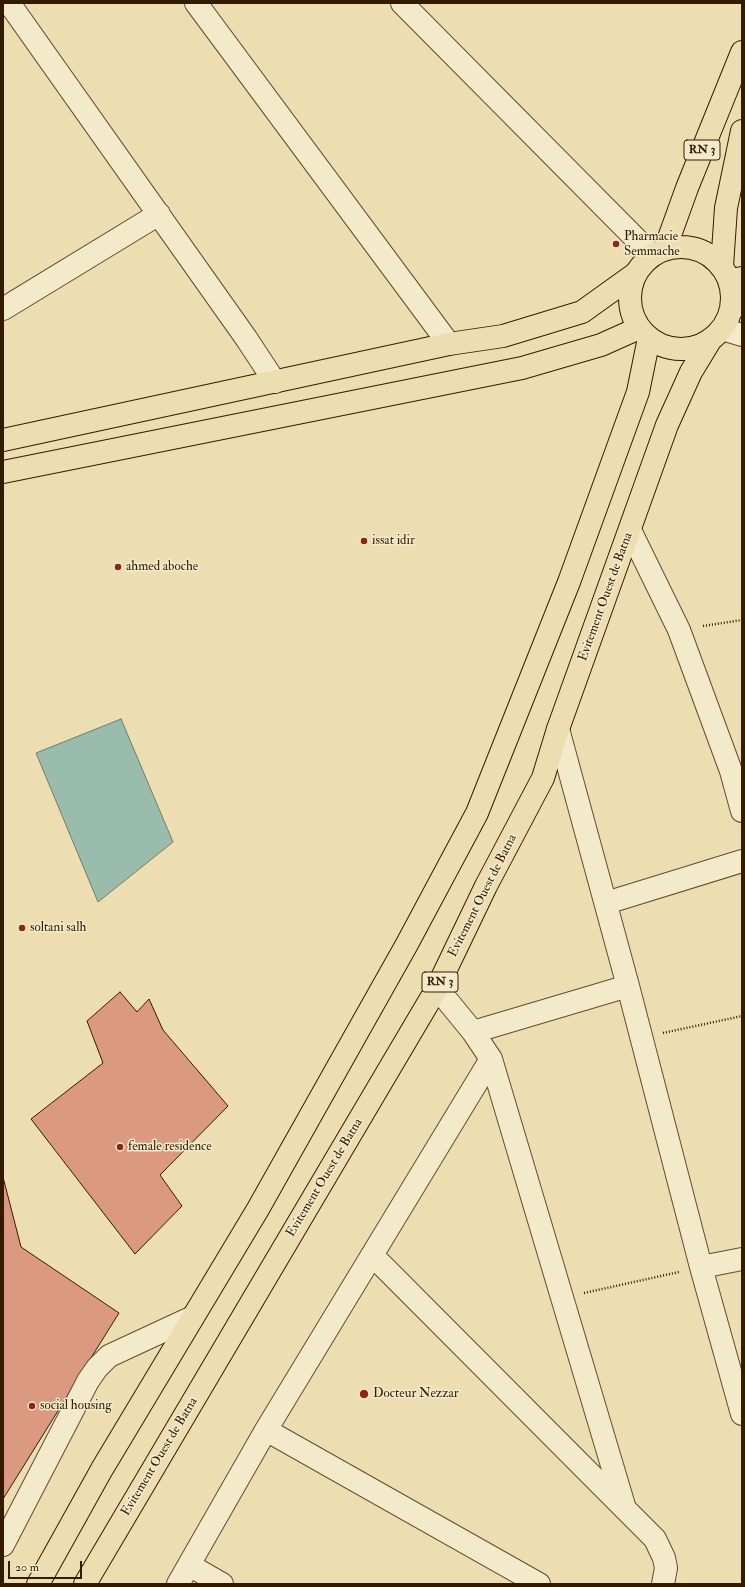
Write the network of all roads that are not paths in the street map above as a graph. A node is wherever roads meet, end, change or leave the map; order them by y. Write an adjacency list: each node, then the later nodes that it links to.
1 (9, 3): 6 (street)
2 (196, 3): 14 (street)
3 (402, 3): 7 (street)
4 (742, 52): 7 (main road, RN 3)
5 (742, 131): 9 (main road, RN 3)
6 (159, 214): 11 (street); 15 (street)
7 (659, 252): 8 (main road); 9 (main road)
8 (635, 274): 12 (main road); 14 (main road)
9 (731, 275): 10 (main road)
10 (737, 306): 13 (main road)
11 (3, 309)
12 (644, 333): 13 (main road); 17 (main road); 30 (main road)
13 (725, 334): 18 (main road, Evitement Ouest de Batna / RN 3)
14 (449, 344): 15 (main road)
15 (275, 382): 16 (main road)
16 (3, 440)
17 (3, 472)
18 (630, 530): 19 (main road, Evitement Ouest de Batna / RN 3); 20 (street)
19 (558, 729): 22 (street); 24 (main road, Evitement Ouest de Batna / RN 3)
20 (742, 811)
21 (742, 861): 22 (street)
22 (606, 903): 23 (street)
23 (628, 986): 25 (street); 29 (street)
24 (437, 988): 25 (street); 37 (main road, Evitement Ouest de Batna / RN 3)
25 (473, 1032): 26 (street)
26 (492, 1059): 27 (street); 33 (street)
27 (372, 1255): 32 (street); 33 (street)
28 (742, 1258): 29 (street)
29 (701, 1267): 31 (street)
30 (193, 1317): 34 (street); 36 (main road)
31 (742, 1414)
32 (266, 1430): 35 (street); 40 (street)
33 (625, 1509): 41 (street)
34 (3, 1545)
35 (189, 1565): 38 (street); 39 (street)
36 (38, 1584)
37 (85, 1584)
38 (178, 1584)
39 (222, 1584)
40 (538, 1584)
41 (663, 1584)

